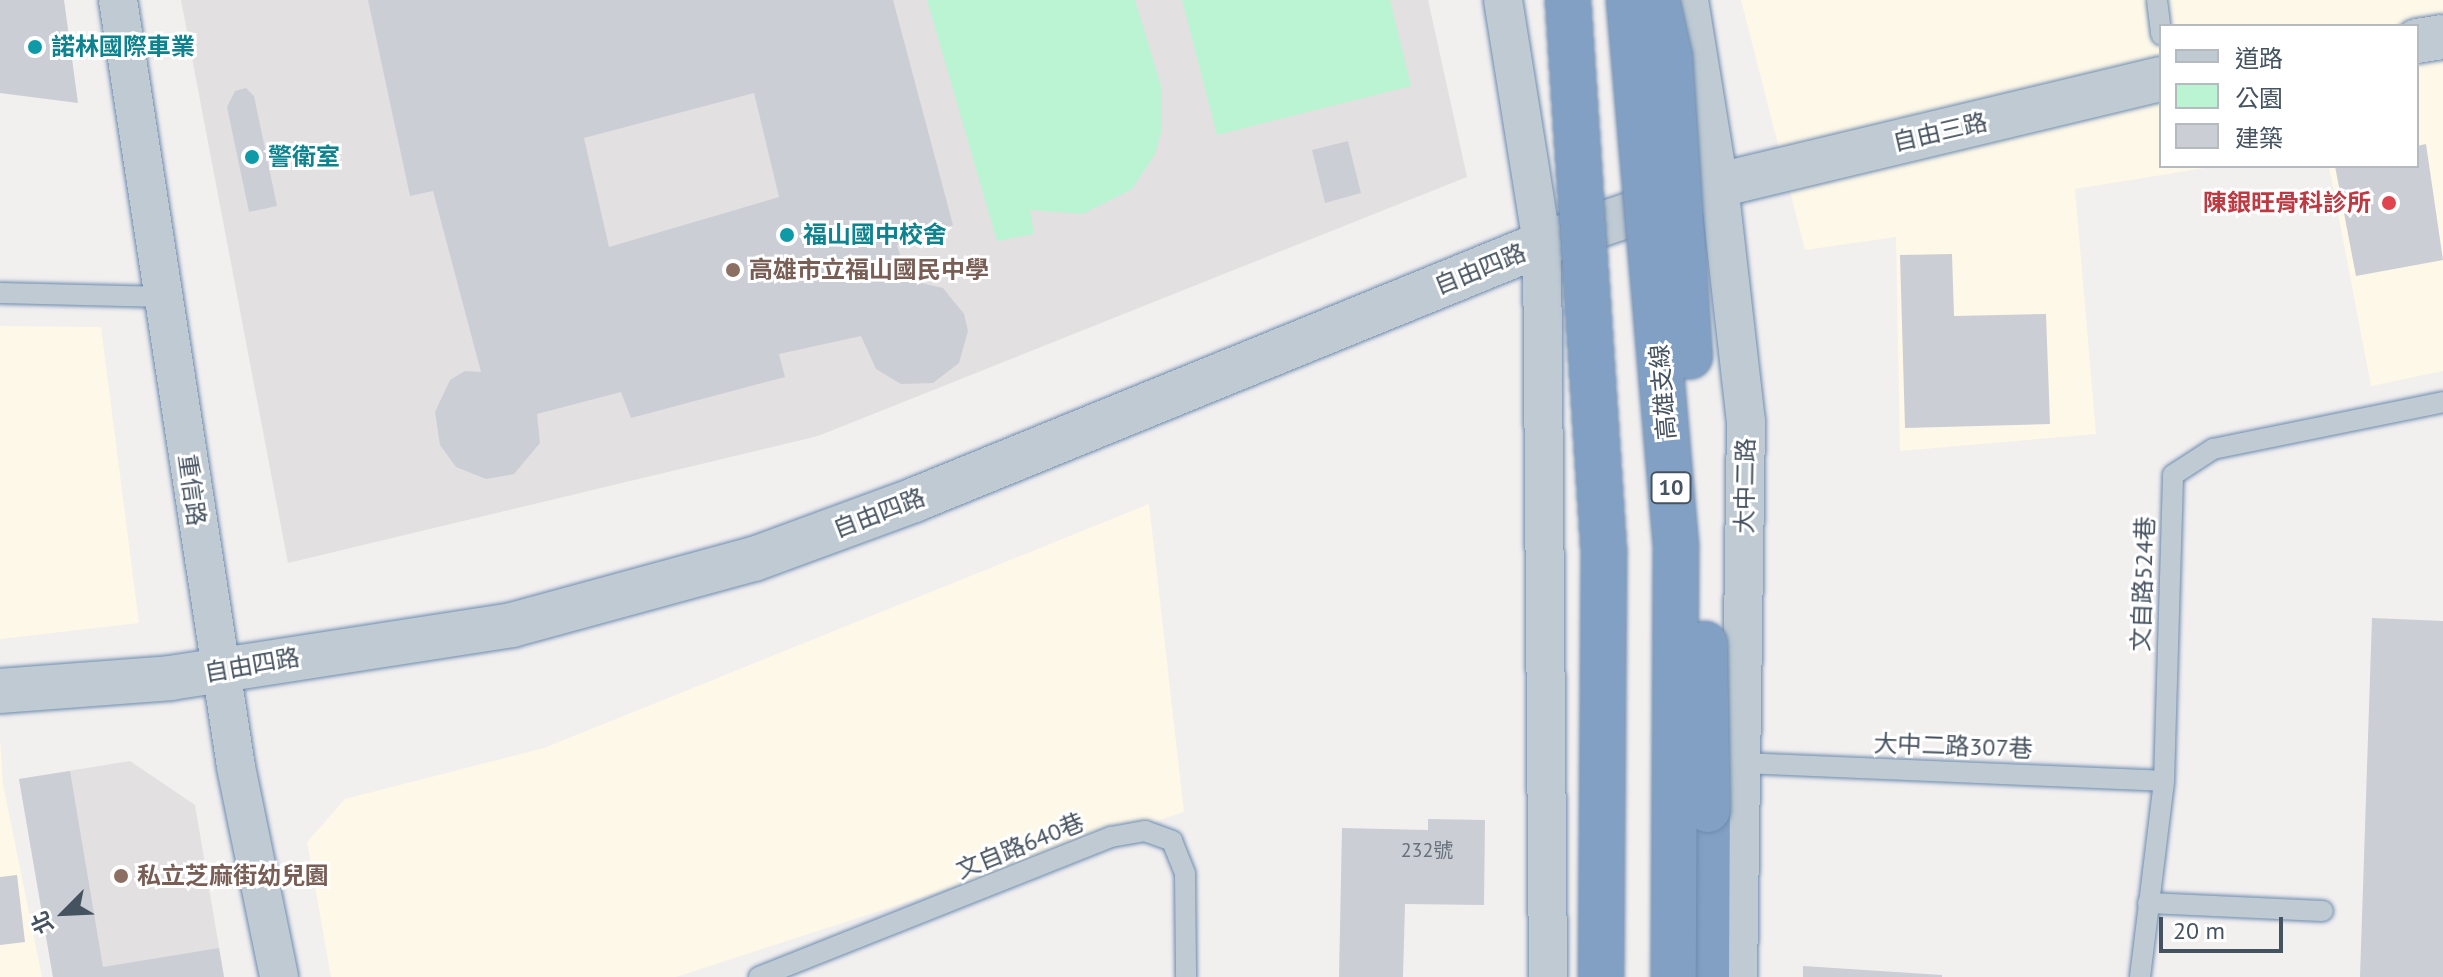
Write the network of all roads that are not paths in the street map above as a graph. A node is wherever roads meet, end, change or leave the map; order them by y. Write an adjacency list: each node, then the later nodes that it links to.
1 (118, 0): 16 (street, 重信路)
2 (1503, 0): 14 (street)
3 (1546, 0): 14 (street)
4 (1568, 0): 28 (highway, bridge)
5 (1629, 0): 29 (highway, 高雄支線 / 10, bridge)
6 (1657, 0): 30 (highway, bridge)
7 (1689, 0): 13 (street, 大中二路)
8 (2157, 0): 9 (lane)
9 (2160, 24)
10 (2443, 37): 11 (street)
11 (2419, 41)
12 (2159, 79): 13 (street, 自由三路)
13 (1719, 185): 14 (street, 自由四路); 20 (street, 大中二路)
14 (1542, 244): 18 (street, 自由四路); 27 (street)
15 (0, 293): 16 (lane)
16 (165, 297): 18 (street, 重信路)
17 (2443, 402): 21 (lane, 文自路524巷)
18 (220, 672): 19 (street, 自由四路); 24 (street, 重信路)
19 (0, 691)
20 (1740, 763): 21 (lane, 大中二路307巷); 31 (street, 大中二路)
21 (2164, 781): 22 (lane, 文自路524巷)
22 (2148, 903): 23 (lane); 32 (lane, 文自路524巷)
23 (2323, 911)
24 (279, 977)
25 (759, 977): 26 (lane, 文自路640巷)
26 (1186, 977)
27 (1548, 977)
28 (1601, 977)
29 (1674, 977)
30 (1707, 977)
31 (1738, 977)
32 (2140, 977)

